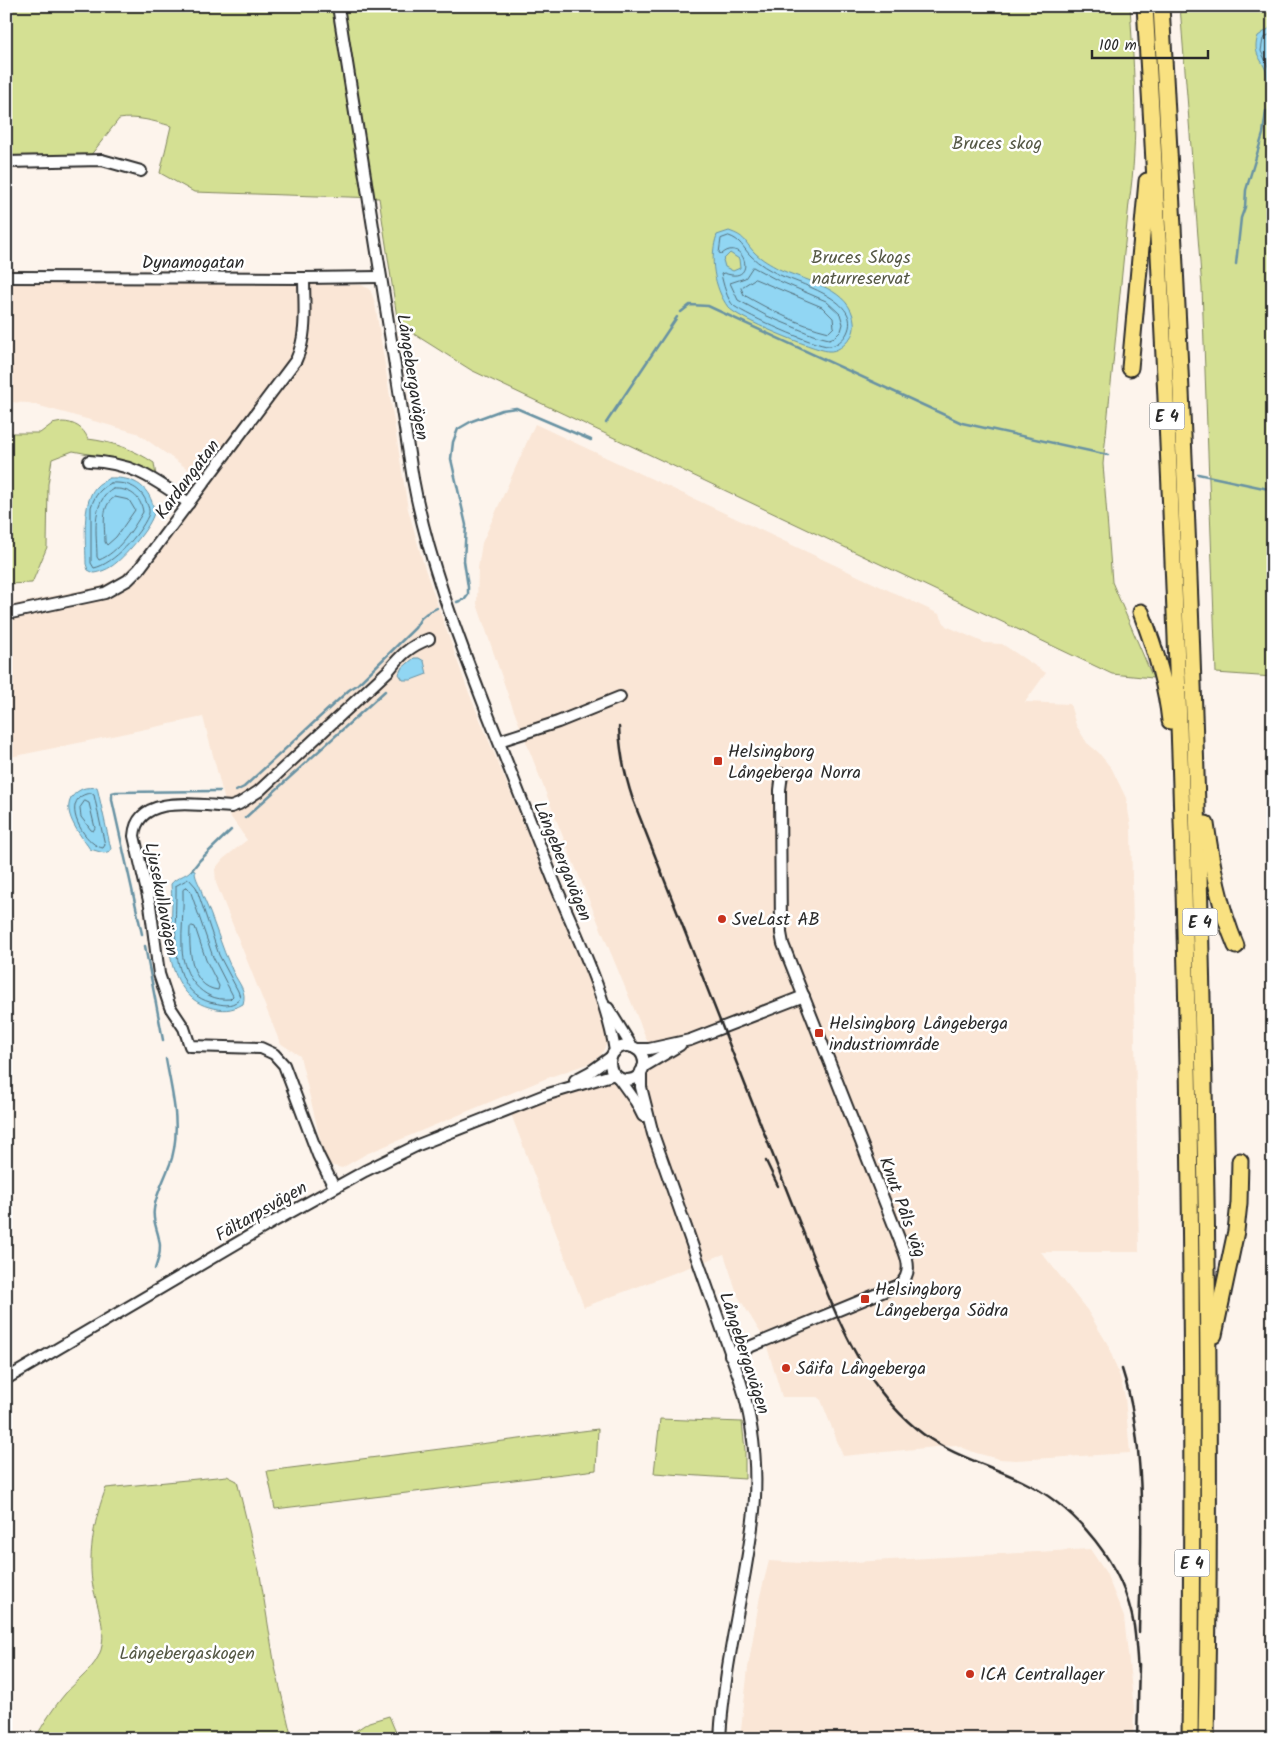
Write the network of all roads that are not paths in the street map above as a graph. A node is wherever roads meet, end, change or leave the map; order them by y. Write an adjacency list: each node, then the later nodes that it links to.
1 (338, 6): 8 (street, Långebergavägen)
2 (1145, 6): 4 (highway, E 4)
3 (1161, 6): 17 (highway, E 4)
4 (1152, 120): 10 (highway); 20 (highway, E 4)
5 (6, 162): 6 (street)
6 (141, 170)
7 (6, 277): 9 (street, Dynamogatan)
8 (380, 277): 9 (street, Dynamogatan); 18 (street, Långebergavägen)
9 (304, 278): 12 (street, Kardangatan)
10 (1130, 368)
11 (89, 461): 12 (street)
12 (189, 503): 14 (street, Kardangatan)
13 (1142, 612): 20 (highway)
14 (6, 614)
15 (430, 639): 32 (street, Ljusekullavägen)
16 (620, 697): 18 (street)
17 (1195, 736): 21 (highway); 34 (highway, E 4)
18 (499, 741): 22 (street, Långebergavägen)
19 (782, 774): 23 (street, Knut Påls väg)
20 (1182, 826): 37 (highway, E 4)
21 (1236, 946)
22 (599, 992): 25 (street, Långebergavägen); 26 (street, Långebergavägen)
23 (804, 996): 24 (street); 33 (street, Knut Påls väg)
24 (690, 1040): 25 (street); 27 (street)
25 (634, 1048): 26 (street); 27 (street)
26 (613, 1054): 28 (street); 29 (street, Fältarpsvägen)
27 (642, 1069): 28 (street); 30 (street, Långebergavägen)
28 (616, 1076): 29 (street, Fältarpsvägen); 30 (street, Långebergavägen)
29 (544, 1095): 32 (street, Fältarpsvägen)
30 (653, 1134): 33 (street, Långebergavägen)
31 (1240, 1161): 34 (highway)
32 (334, 1187): 35 (street, Fältarpsvägen)
33 (730, 1354): 36 (street, Långebergavägen)
34 (1208, 1363): 38 (highway, E 4)
35 (6, 1379)
36 (720, 1739)
37 (1190, 1739)
38 (1206, 1739)

